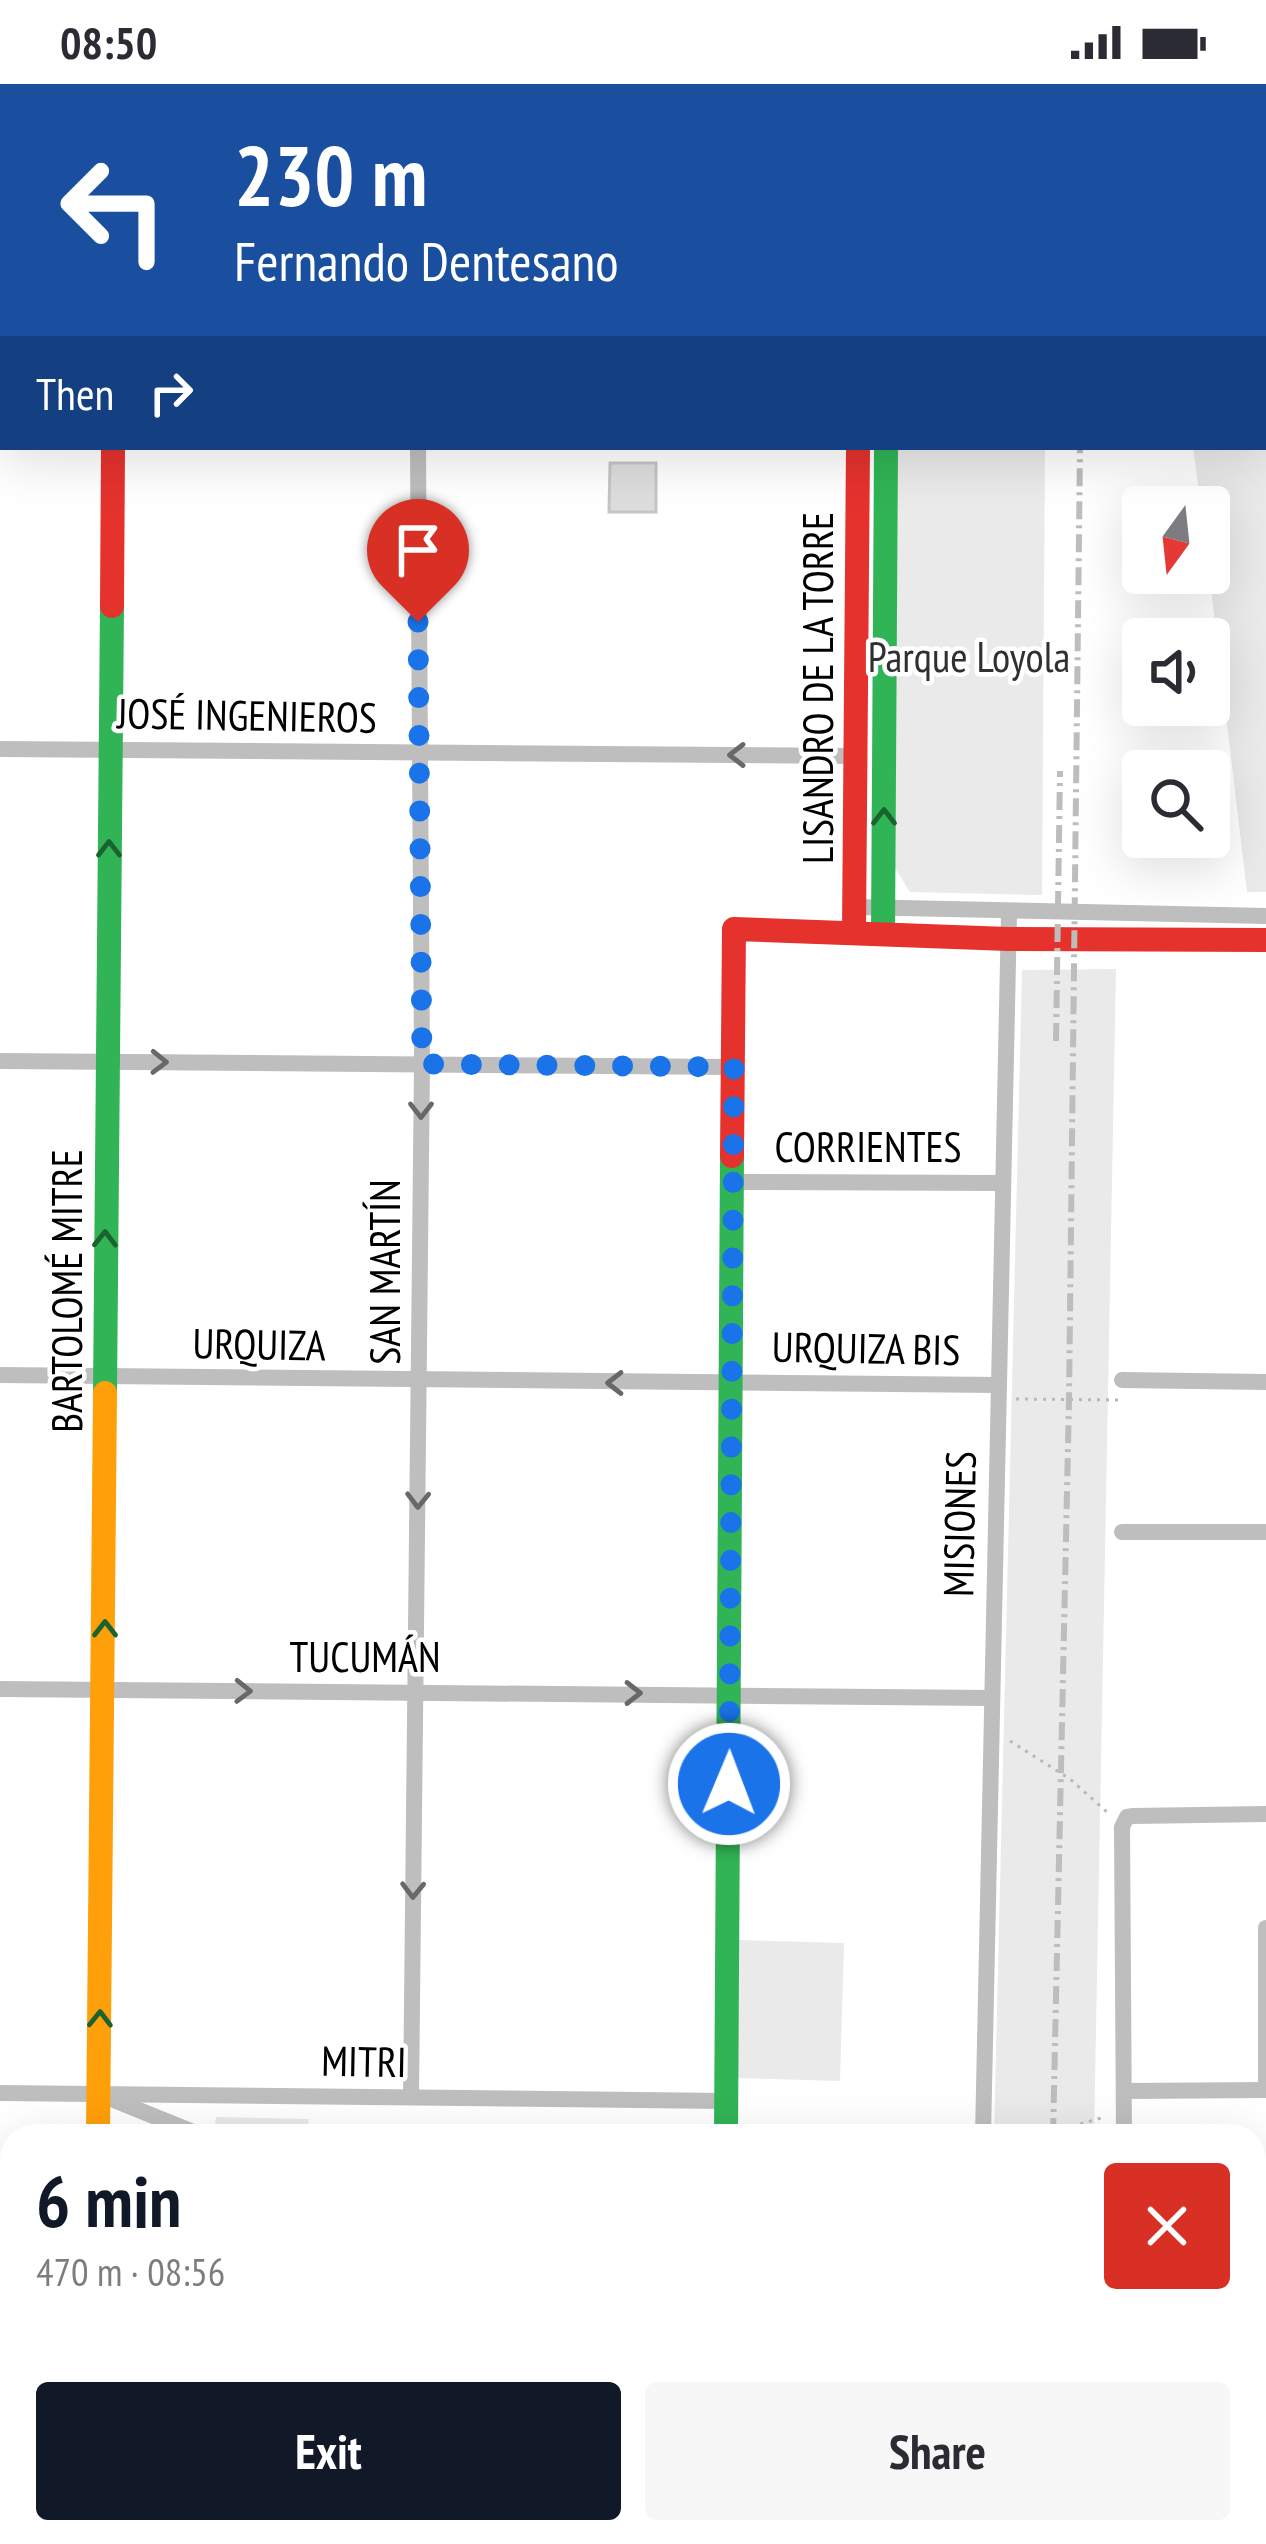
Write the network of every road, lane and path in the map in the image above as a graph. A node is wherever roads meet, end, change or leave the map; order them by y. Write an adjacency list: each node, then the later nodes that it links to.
1 (113, 450): 6 (street, BARTOLOMÉ MITRE)
2 (418, 450): 7 (street, SAN MARTÍN)
3 (858, 450): 8 (street, LISANDRO DE LA TORRE)
4 (886, 450): 9 (street, LISANDRO DE LA TORRE, one-way to 4)
5 (0, 749): 6 (street, JOSÉ INGENIEROS)
6 (110, 750): 7 (street, JOSÉ INGENIEROS); 16 (street, BARTOLOMÉ MITRE, one-way to 6)
7 (419, 753): 8 (street, JOSÉ INGENIEROS, one-way to 7); 17 (street, SAN MARTÍN)
8 (854, 756): 11 (street, LISANDRO DE LA TORRE)
9 (883, 908): 11 (street); 12 (street); 13 (street, LISANDRO DE LA TORRE)
10 (1266, 916): 12 (street)
11 (855, 919): 13 (street); 18 (street)
12 (1008, 926): 13 (street); 14 (street); 20 (street, MISIONES)
13 (883, 934)
14 (1266, 940)
15 (0, 1060): 16 (street)
16 (107, 1062): 17 (street, one-way to 17); 22 (street, BARTOLOMÉ MITRE, one-way to 16)
17 (422, 1064): 18 (street); 25 (street, SAN MARTÍN, one-way to 25)
18 (734, 1067): 19 (street)
19 (734, 1182): 20 (street, CORRIENTES); 26 (street)
20 (1002, 1183): 27 (street, MISIONES)
21 (0, 1376): 22 (street, URQUIZA)
22 (104, 1377): 25 (street, URQUIZA); 32 (street, BARTOLOMÉ MITRE, one-way to 22)
23 (1122, 1380): 24 (street)
24 (1266, 1382)
25 (420, 1383): 26 (street, URQUIZA, one-way to 25); 33 (street, SAN MARTÍN, one-way to 33)
26 (732, 1383): 27 (street, URQUIZA BIS); 34 (street)
27 (999, 1392): 28 (path); 35 (street, MISIONES)
28 (1122, 1400)
29 (1122, 1532): 30 (street)
30 (1266, 1532)
31 (0, 1689): 32 (street, TUCUMÁN)
32 (105, 1689): 33 (street, TUCUMÁN, one-way to 33); 43 (street, BARTOLOMÉ MITRE, one-way to 32)
33 (416, 1693): 34 (street, TUCUMÁN, one-way to 34); 44 (street, SAN MARTÍN, one-way to 44)
34 (730, 1694): 35 (street, TUCUMÁN); 45 (street)
35 (991, 1698): 36 (street, MISIONES)
36 (991, 1738): 38 (path); 50 (street, MISIONES)
37 (1266, 1814): 38 (street)
38 (1127, 1817): 41 (street)
39 (1266, 1928): 40 (street)
40 (1266, 2086): 41 (street)
41 (1124, 2091): 46 (street)
42 (0, 2093): 43 (street, MITRI)
43 (99, 2094): 44 (street, MITRI); 47 (street, BARTOLOMÉ MITRE); 48 (street)
44 (411, 2097): 45 (street, MITRI)
45 (726, 2101): 49 (street)
46 (1124, 2111): 51 (path); 52 (street)
47 (98, 2124)
48 (173, 2124)
49 (726, 2124)
50 (983, 2124)
51 (1079, 2124)
52 (1124, 2124)

